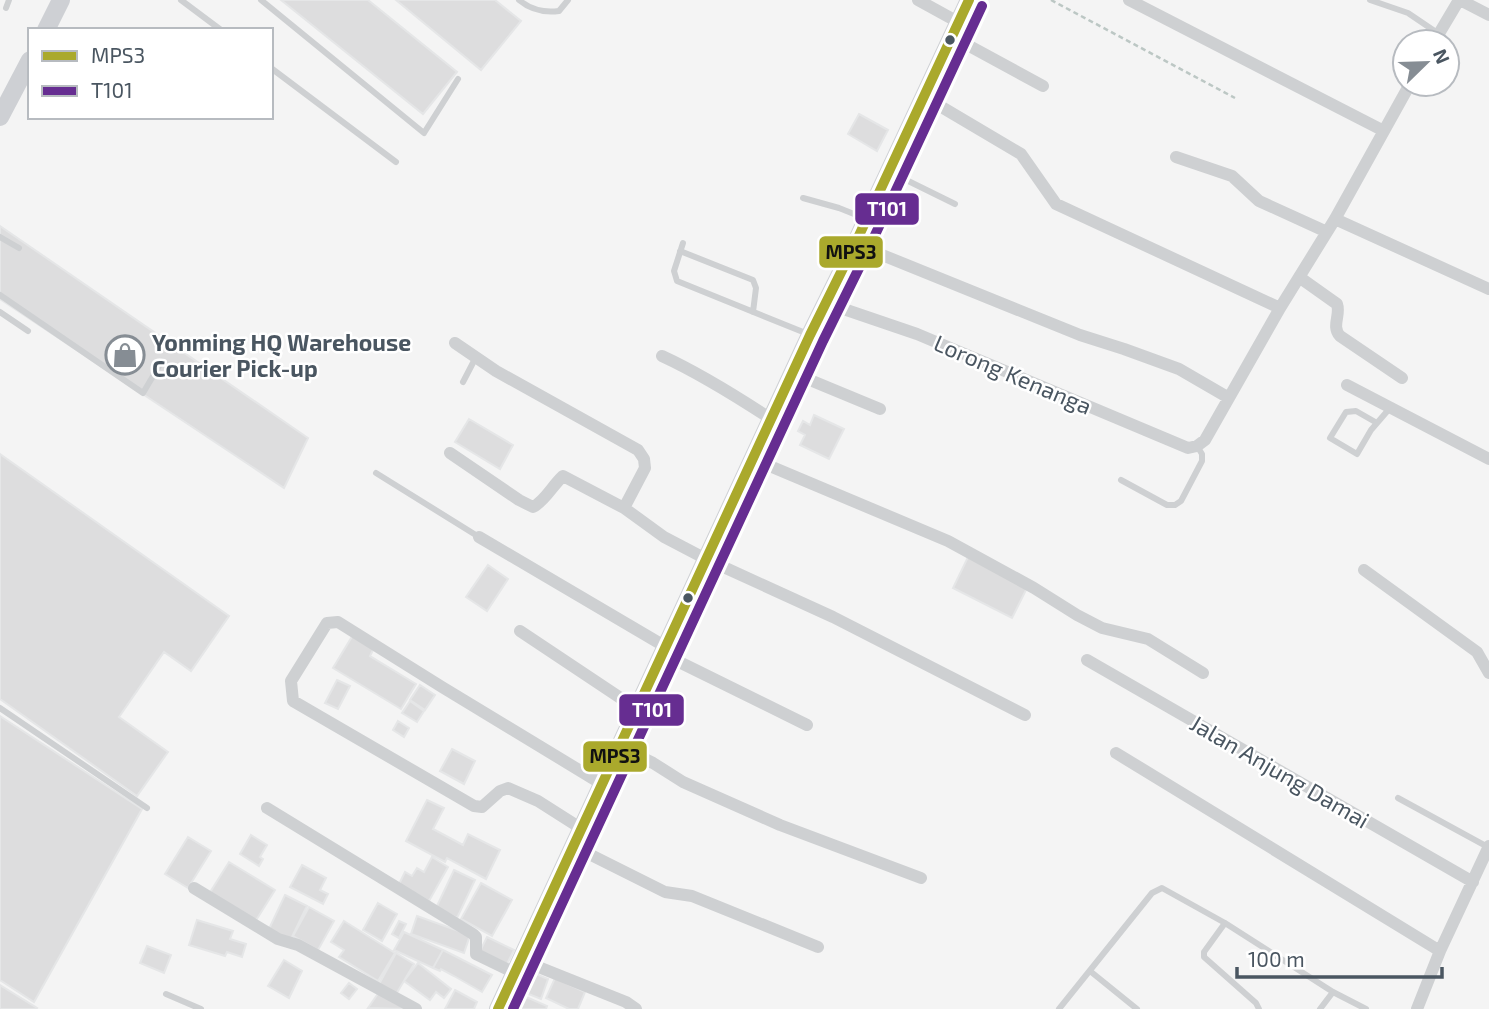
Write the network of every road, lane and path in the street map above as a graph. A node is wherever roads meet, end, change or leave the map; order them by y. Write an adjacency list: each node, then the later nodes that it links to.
1 (9, 0): 13 (lane)
2 (61, 0): 15 (main road)
3 (181, 0): 16 (lane)
4 (261, 0): 22 (lane)
5 (519, 0): 6 (lane)
6 (568, 0)
7 (918, 0): 19 (street)
8 (969, 0): 19 (main road)
9 (1051, 0): 25 (path)
10 (1129, 0): 28 (street)
11 (1370, 0): 17 (lane)
12 (1460, 0): 14 (street); 18 (street)
13 (6, 8)
14 (1489, 15)
15 (47, 28)
16 (218, 28)
17 (1425, 28)
18 (1443, 28)
19 (954, 29): 23 (street); 24 (main road)
20 (28, 64): 27 (main road)
21 (273, 70): 30 (lane)
22 (458, 79)
23 (1043, 86)
24 (923, 96): 31 (main road); 46 (street)
25 (1235, 98)
26 (1402, 98): 28 (street)
27 (0, 117)
28 (1384, 131): 35 (street)
29 (1176, 157): 36 (street)
30 (396, 162)
31 (889, 171): 33 (lane); 34 (main road)
32 (803, 198): 34 (lane)
33 (955, 204)
34 (866, 219): 39 (main road)
35 (1335, 219): 36 (street); 43 (street)
36 (1327, 232): 42 (street)
37 (0, 237): 40 (lane)
38 (683, 243): 41 (lane)
39 (855, 244): 45 (main road); 59 (street)
40 (19, 248)
41 (680, 251): 48 (lane); 48 (lane)
42 (1299, 277): 46 (street); 56 (street)
43 (1489, 289)
44 (0, 295): 54 (lane)
45 (826, 303): 50 (main road); 64 (street, Lorong Kenanga)
46 (1280, 308): 59 (street)
47 (0, 312): 49 (lane)
48 (753, 312): 50 (lane)
49 (27, 331)
50 (810, 335): 55 (main road)
51 (455, 343): 53 (street)
52 (662, 356): 62 (street)
53 (475, 357): 57 (lane); 70 (street)
54 (162, 361)
55 (793, 373): 61 (street); 62 (main road)
56 (1402, 378)
57 (463, 382)
58 (1347, 385): 60 (street)
59 (1229, 398): 64 (street)
60 (1390, 408): 63 (lane); 67 (street)
61 (880, 410)
62 (771, 419): 66 (main road)
63 (1377, 423): 63 (lane)
64 (1197, 446): 69 (lane)
65 (450, 453): 70 (street)
66 (753, 459): 72 (main road); 77 (street)
67 (1489, 459)
68 (376, 473): 71 (lane)
69 (1121, 480)
70 (624, 508): 72 (street)
71 (479, 537): 75 (street)
72 (706, 559): 75 (main road); 81 (street)
73 (1364, 570): 78 (street)
74 (520, 631): 80 (street)
75 (664, 650): 80 (main road); 82 (street)
76 (1087, 660): 93 (street, Jalan Anjung Damai)
77 (1203, 673)
78 (1489, 673)
79 (0, 708): 87 (lane)
80 (637, 709): 83 (main road)
81 (1025, 715)
82 (807, 725)
83 (620, 747): 85 (main road); 92 (street)
84 (1116, 753): 97 (street)
85 (603, 783): 89 (main road); 89 (street)
86 (1398, 798): 91 (lane)
87 (147, 808)
88 (267, 808): 98 (street)
89 (582, 829): 90 (main road)
90 (573, 846): 96 (street); 98 (main road)
91 (1489, 847): 93 (street)
92 (921, 878)
93 (1473, 882): 97 (street)
94 (194, 888): 103 (street)
95 (1225, 923): 99 (lane); 100 (lane); 108 (lane)
96 (818, 947)
97 (1440, 951): 111 (street)
98 (518, 967): 104 (main road); 105 (street)
99 (1090, 971): 106 (lane); 107 (lane)
100 (1333, 992): 109 (lane); 110 (lane)
101 (166, 995): 102 (lane)
102 (201, 1009)
103 (416, 1009)
104 (498, 1009)
105 (636, 1009)
106 (1059, 1009)
107 (1137, 1009)
108 (1259, 1009)
109 (1320, 1009)
110 (1364, 1009)
111 (1417, 1009)

